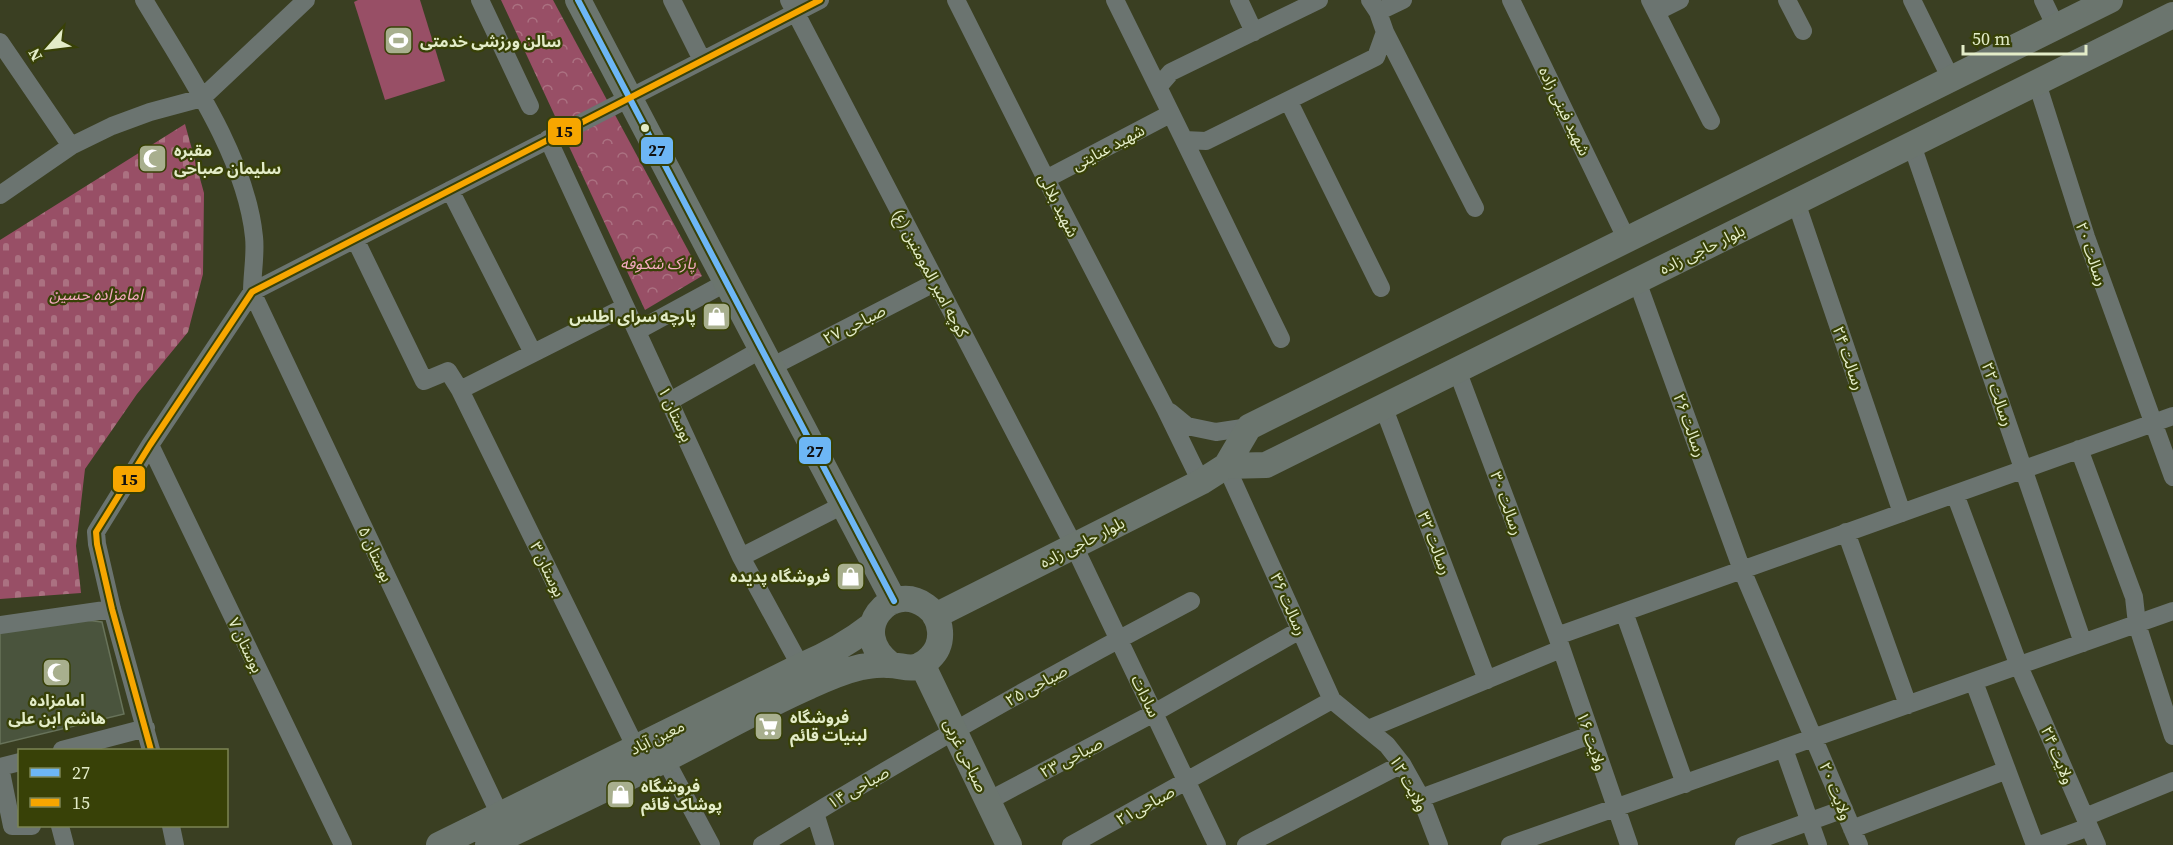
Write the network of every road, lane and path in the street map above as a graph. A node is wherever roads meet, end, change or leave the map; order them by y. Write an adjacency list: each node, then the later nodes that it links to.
1 (144, 0): 32 (street)
2 (306, 0): 32 (street)
3 (480, 0): 34 (street)
4 (578, 0): 31 (street)
5 (672, 0): 27 (street)
6 (820, 0): 18 (street)
7 (956, 0): 41 (street, شهید بلالی)
8 (1115, 0): 30 (street)
9 (1239, 0): 24 (street)
10 (1319, 0): 24 (street)
11 (1403, 0): 19 (street)
12 (1511, 0): 46 (street, شهید فینی زاده)
13 (1680, 0): 20 (street)
14 (1787, 0): 23 (street)
15 (1912, 0): 28 (street)
16 (2043, 0): 22 (street)
17 (2110, 0): 22 (street)
18 (793, 6): 27 (street); 50 (street, کوچه امیر المومنین (ع))
19 (1374, 6): 25 (street)
20 (1653, 6): 36 (street)
21 (2172, 18): 29 (street, بلوار حاجی زاده)
22 (2056, 27): 28 (street)
23 (1803, 31)
24 (1254, 32): 30 (street)
25 (1385, 32): 33 (street); 45 (street)
26 (0, 42): 40 (street)
27 (702, 60): 31 (street)
28 (1951, 79): 46 (street)
29 (2037, 83): 39 (street, بلوار حاجی زاده); 64 (street, رسالت ۲۰)
30 (1158, 87): 35 (street)
31 (630, 97): 37 (street); 49 (street)
32 (202, 98): 40 (street); 52 (street)
33 (1289, 102): 38 (street); 51 (street)
34 (530, 106)
35 (1170, 114): 38 (street); 41 (street, شهید عنایتی)
36 (1711, 121)
37 (548, 139): 42 (street); 53 (street, بوستان ۱)
38 (1184, 140): 55 (street)
39 (1912, 145): 44 (street, بلوار حاجی زاده); 69 (street, رسالت ۲۲)
40 (71, 146): 43 (street)
41 (1046, 180): 62 (street, شهید بلالی)
42 (450, 190): 47 (street); 56 (street)
43 (0, 195)
44 (1796, 202): 48 (street, بلوار حاجی زاده); 74 (street, رسالت ۲۴)
45 (1475, 208)
46 (1623, 231): 65 (street)
47 (355, 239): 52 (street); 59 (street)
48 (1637, 281): 58 (street, بلوار حاجی زاده); 78 (street, رسالت ۲۶)
49 (727, 282): 54 (street); 57 (street)
50 (936, 282): 57 (street, صباحی ۲۷); 76 (street, کوچه امیر المومنین (ع))
51 (1381, 288)
52 (252, 292): 66 (street); 124 (street, بوستان ۵)
53 (625, 307): 54 (street, بوستان ۱); 56 (street)
54 (637, 331): 60 (street, بوستان ۱)
55 (1281, 339)
56 (533, 354): 59 (street)
57 (767, 358): 60 (street, صباحی ۲۷); 73 (street)
58 (1457, 370): 61 (street, بلوار حاجی زاده); 90 (street, رسالت ۳۰)
59 (460, 390): 107 (street, بوستان ۳)
60 (670, 401): 77 (street, بوستان ۱)
61 (1383, 406): 68 (street, بلوار حاجی زاده); 96 (street, رسالت ۳۲)
62 (1165, 408): 65 (street); 71 (street, شهید بلالی)
63 (2173, 416): 64 (street)
64 (2152, 423): 67 (street); 70 (street, رسالت ۲۰)
65 (1249, 427): 68 (street, بلوار حاجی زاده)
66 (150, 445): 81 (street); 133 (street, بوستان ۷)
67 (2079, 449): 69 (street); 85 (street)
68 (1226, 466): 71 (street, بلوار حاجی زاده); 88 (street, رسالت ۳۶)
69 (2024, 469): 72 (street); 91 (street, رسالت ۲۲)
70 (2173, 477)
71 (1201, 482): 76 (street, بلوار حاجی زاده)
72 (1954, 494): 74 (street); 94 (street, ولایت ۲۴)
73 (843, 505): 77 (street); 79 (street)
74 (1902, 513): 75 (street)
75 (1846, 532): 78 (street); 99 (street)
76 (1074, 546): 84 (street, بلوار حاجی زاده); 89 (street, سادات)
77 (741, 557): 95 (street, بوستان ۱)
78 (1742, 570): 83 (street); 106 (street, رسالت ۲۶)
79 (894, 601): 84 (street); 87 (street)
80 (1191, 601): 89 (street, صباحی ۲۵)
81 (112, 609): 86 (street); 101 (street)
82 (2173, 611): 85 (street)
83 (1624, 612): 90 (street); 118 (street)
84 (935, 616): 93 (street)
85 (2137, 624): 91 (street); 105 (street)
86 (0, 625)
87 (872, 626): 92 (street); 95 (street, معین آباد)
88 (1300, 630): 98 (street, رسالت ۳۶); 100 (street, صباحی ۲۳)
89 (1119, 639): 100 (street, سادات); 103 (street, صباحی ۲۵)
90 (1559, 643): 96 (street); 104 (street, ولایت ۱۶)
91 (2083, 643): 94 (street)
92 (890, 664): 93 (street); 95 (street, معین آباد)
93 (922, 664): 103 (street, صباحی غربی)
94 (2019, 666): 97 (street); 126 (street, ولایت ۲۴)
95 (806, 676): 107 (street, معین آباد); 111 (street, معین آباد)
96 (1487, 680): 102 (street)
97 (1974, 682): 99 (street); 115 (street)
98 (1332, 700): 102 (street, رسالت ۳۶); 117 (street, صباحی۲۱)
99 (1908, 705): 106 (street)
100 (1154, 713): 117 (street, سادات); 120 (street, صباحی ۲۳)
101 (146, 728): 109 (street); 110 (street)
102 (1368, 729): 113 (street, ولایت ۱۲)
103 (954, 731): 120 (street, صباحی غربی); 123 (street, صباحی ۱۴)
104 (1590, 735): 119 (street); 121 (street, ولایت ۱۶)
105 (2173, 736)
106 (1814, 738): 108 (street); 122 (street, ولایت ۲۰)
107 (636, 748): 124 (street, معین آباد)
108 (1784, 748): 118 (street); 125 (street)
109 (66, 749)
110 (152, 749)
111 (665, 759): 135 (street, معین آباد); 136 (street)
112 (18, 762): 114 (street)
113 (1402, 764): 119 (street, ولایت ۱۲); 142 (street)
114 (0, 767): 127 (street)
115 (2007, 770): 130 (street); 148 (street)
116 (2173, 781): 126 (street)
117 (1187, 782): 140 (street, صباحی۲۱); 141 (street, سادات)
118 (1685, 783): 121 (street)
119 (1421, 798): 143 (street, ولایت ۱۲)
120 (988, 801): 139 (street, صباحی غربی)
121 (1615, 808): 144 (street); 145 (street, ولایت ۱۶)
122 (1844, 809): 125 (street); 130 (street, ولایت ۲۰)
123 (814, 813): 137 (street, صباحی ۱۴); 138 (street)
124 (500, 815): 134 (street, معین آباد)
125 (1810, 821): 146 (street); 147 (street)
126 (2087, 822): 149 (street); 150 (street, ولایت ۲۴)
127 (18, 826)
128 (60, 827): 131 (street)
129 (172, 827): 132 (street)
130 (1855, 837)
131 (65, 845)
132 (176, 845)
133 (343, 845)
134 (439, 845)
135 (488, 845)
136 (711, 845)
137 (762, 845)
138 (825, 845)
139 (1009, 845)
140 (1071, 845)
141 (1217, 845)
142 (1246, 845)
143 (1439, 845)
144 (1510, 845)
145 (1629, 845)
146 (1744, 845)
147 (1818, 845)
148 (2035, 845)
149 (2040, 845)
150 (2097, 845)

